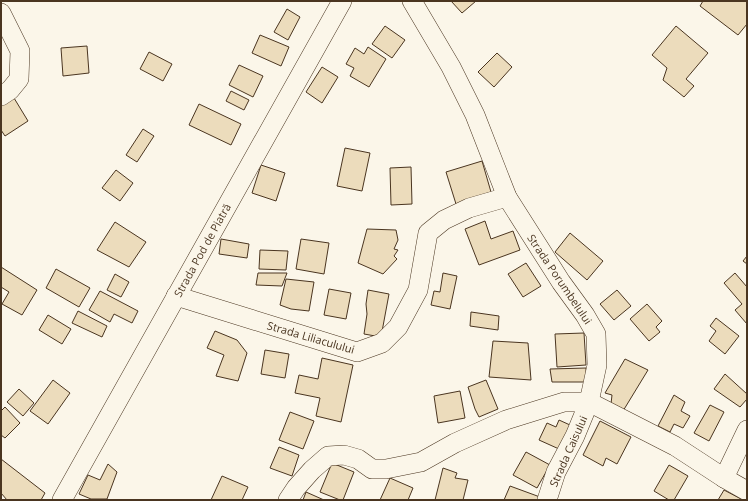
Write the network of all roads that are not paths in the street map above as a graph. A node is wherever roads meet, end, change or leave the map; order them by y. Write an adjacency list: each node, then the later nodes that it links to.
1 (342, 1): 6 (street, Strada Pod de Piatră)
2 (412, 1): 5 (street, Strada Porumbelului)
3 (1, 12): 4 (street)
4 (1, 96)
5 (507, 197): 6 (street, Strada Liliaculului); 7 (street, Strada Porumbelului)
6 (176, 296): 11 (street, Strada Pod de Piatră)
7 (590, 402): 9 (street); 12 (street); 13 (street, Strada Caisului)
8 (747, 430): 9 (street)
9 (724, 478): 10 (street)
10 (747, 491)
11 (62, 500)
12 (288, 500)
13 (547, 500)

